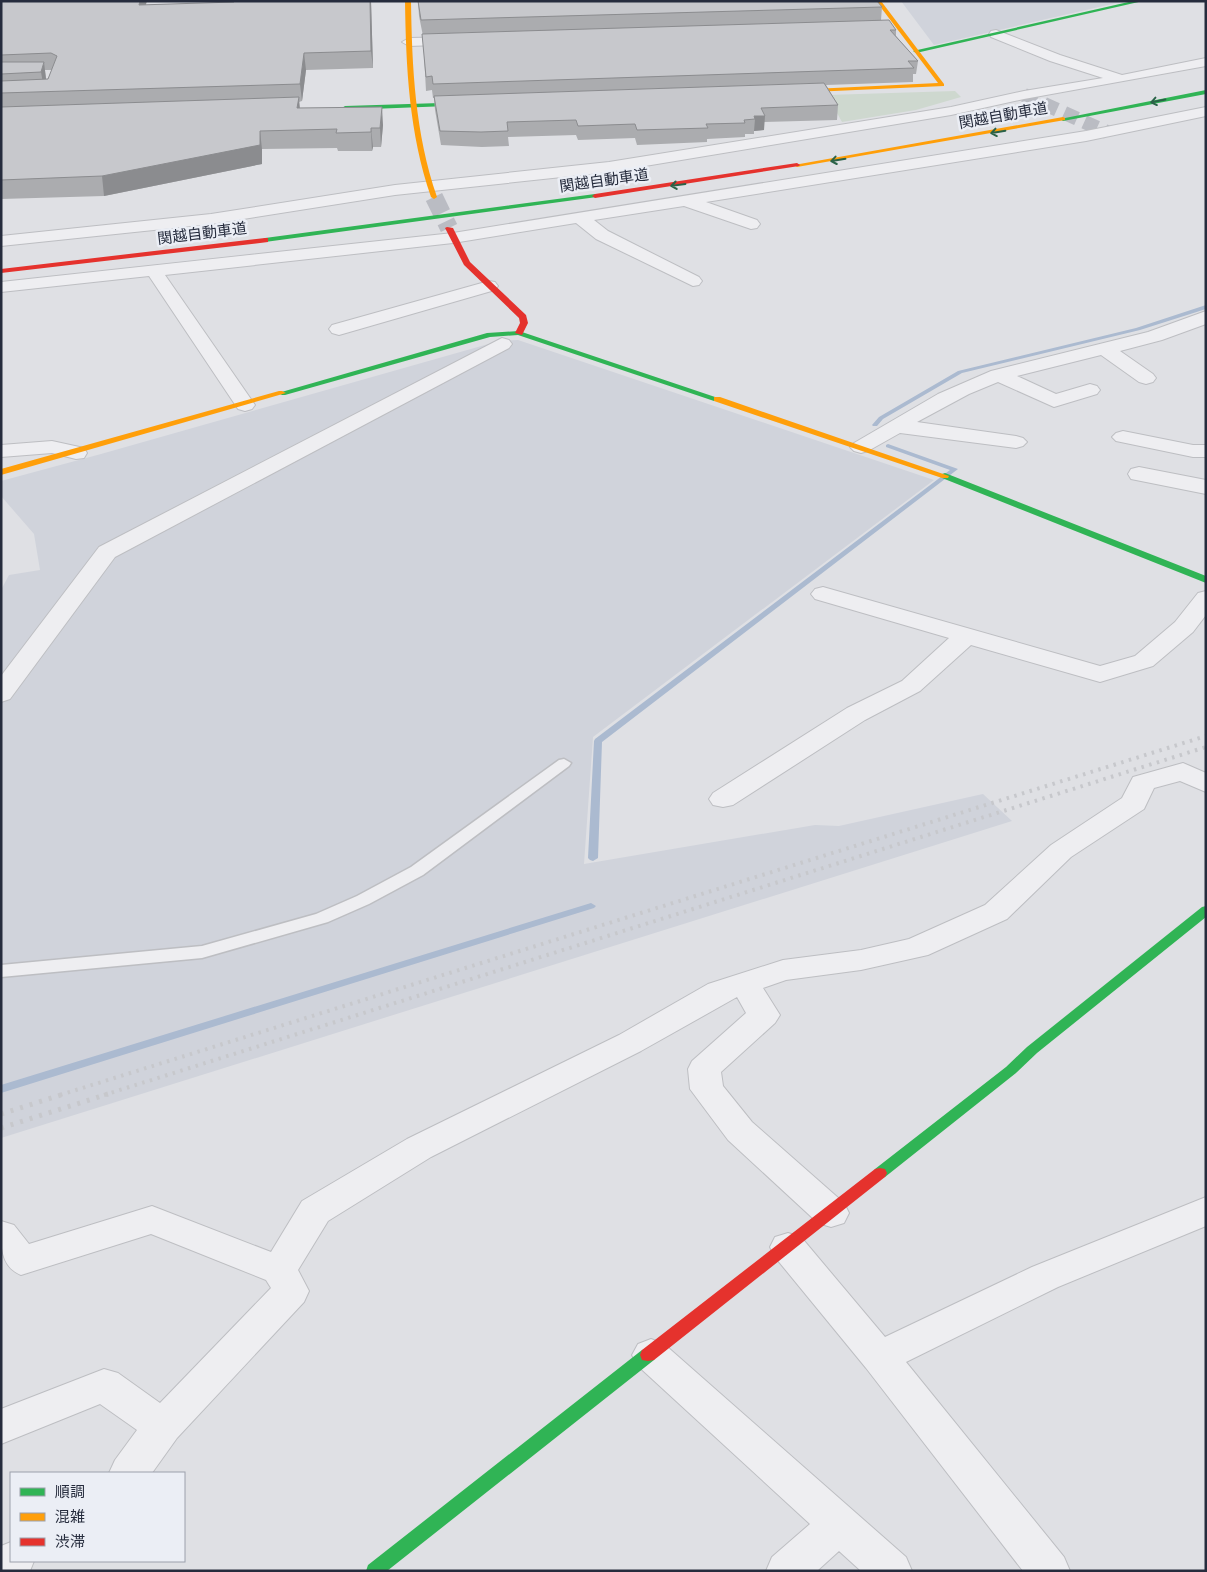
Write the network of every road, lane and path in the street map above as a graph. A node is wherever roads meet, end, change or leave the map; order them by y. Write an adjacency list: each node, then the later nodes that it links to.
1 (408, 1): 8 (main road)
2 (878, 1): 5 (main road)
3 (1141, 1): 6 (main road)
4 (878, 28): 5 (street)
5 (898, 28): 9 (main road)
6 (996, 34): 9 (main road); 11 (street)
7 (469, 40): 8 (street)
8 (409, 42): 15 (main road)
9 (916, 51): 13 (main road)
10 (1206, 62): 11 (street)
11 (1122, 79): 18 (street)
12 (1206, 92): 26 (main road, 関越自動車道, one-way to 26)
13 (776, 93)
14 (481, 104): 15 (main road)
15 (412, 106): 16 (main road); 18 (main road)
16 (334, 108)
17 (1206, 111): 19 (street)
18 (431, 191): 25 (street)
19 (684, 200): 22 (street); 23 (street)
20 (445, 203): 21 (main road)
21 (425, 206)
22 (580, 218): 24 (street); 28 (street)
23 (751, 224)
24 (451, 233): 27 (street); 29 (main road)
25 (1, 241)
26 (1, 271)
27 (154, 271): 30 (street); 38 (street)
28 (693, 281)
29 (489, 286): 32 (street); 33 (main road)
30 (1, 287)
31 (1206, 317): 34 (street)
32 (339, 330)
33 (510, 338): 38 (main road); 42 (main road); 53 (street)
34 (1105, 349): 35 (street); 36 (street)
35 (999, 375): 37 (street); 39 (street)
36 (1146, 378)
37 (1090, 390)
38 (245, 405): 45 (main road)
39 (896, 426): 41 (street); 42 (street)
40 (1123, 437): 44 (street)
41 (1016, 442)
42 (861, 448): 49 (main road)
43 (1, 451): 45 (street)
44 (1206, 451)
45 (76, 453): 46 (main road)
46 (1, 472)
47 (1139, 474): 48 (street)
48 (1206, 487)
49 (1206, 580)
50 (823, 594): 52 (street)
51 (1206, 598): 52 (street)
52 (967, 635): 56 (street)
53 (1, 694)
54 (564, 763): 58 (lane)
55 (1206, 784): 59 (street)
56 (723, 799)
57 (1206, 910): 61 (main road)
58 (1, 970)
59 (744, 984): 61 (street); 64 (street)
60 (1206, 1211): 66 (street)
61 (831, 1213): 62 (main road)
62 (788, 1247): 65 (main road); 66 (street)
63 (8, 1253): 64 (street)
64 (280, 1270): 67 (street)
65 (650, 1355): 70 (street); 71 (main road)
66 (879, 1357): 74 (street)
67 (163, 1426): 68 (street); 69 (street)
68 (1, 1427)
69 (130, 1472)
70 (840, 1524): 72 (street); 73 (street)
71 (374, 1571)
72 (787, 1571)
73 (891, 1571)
74 (1049, 1571)

